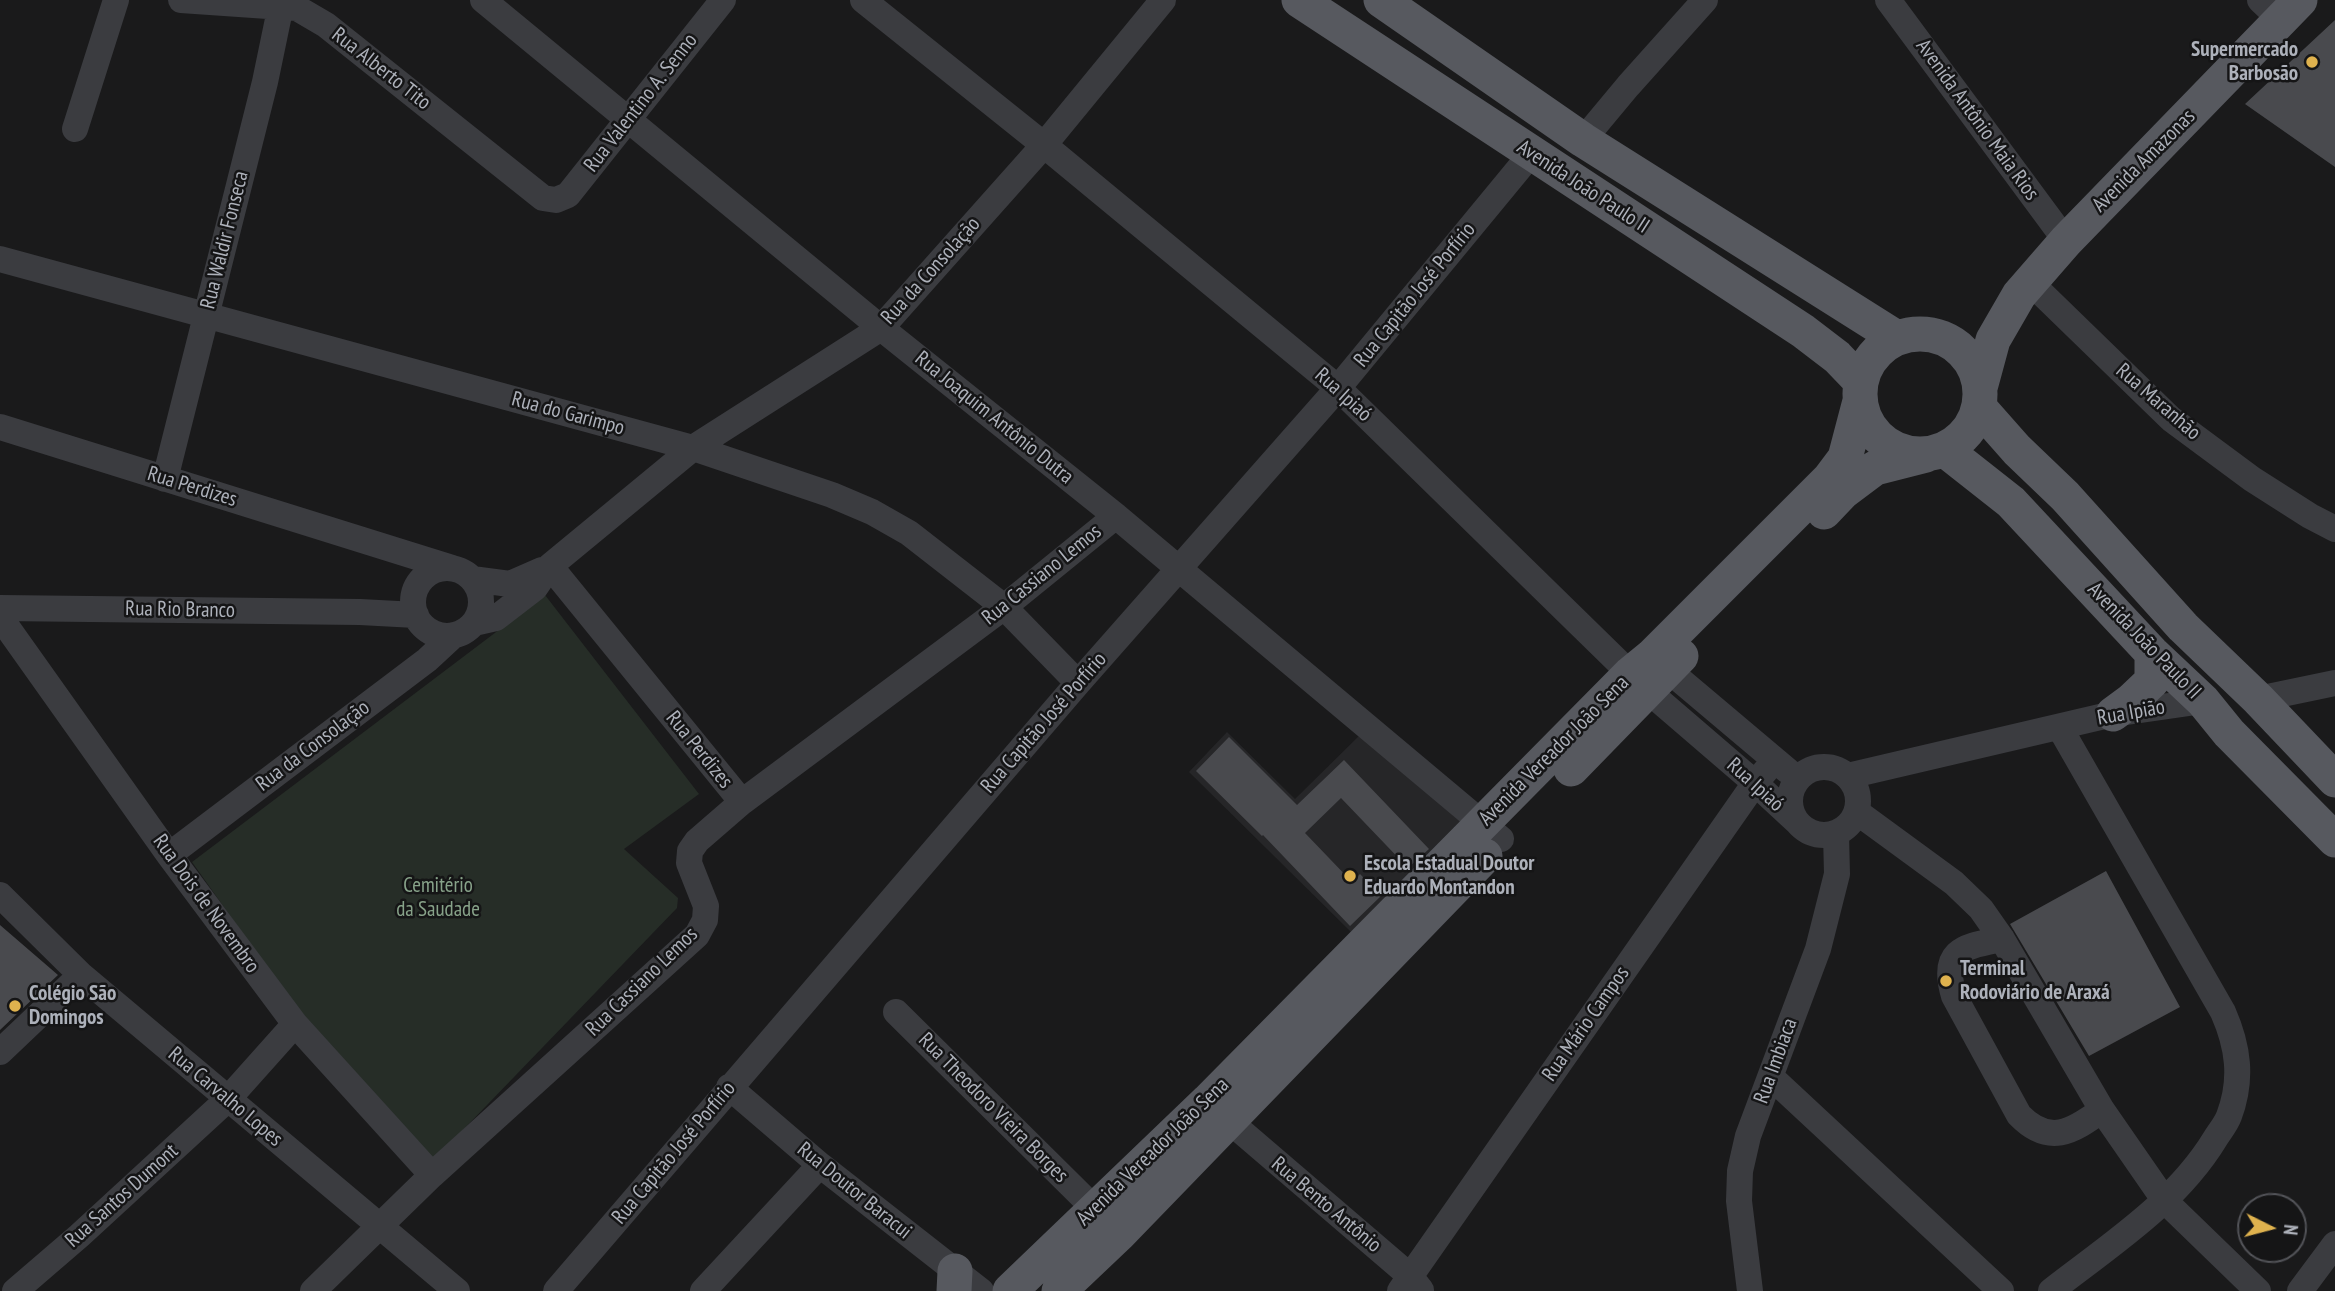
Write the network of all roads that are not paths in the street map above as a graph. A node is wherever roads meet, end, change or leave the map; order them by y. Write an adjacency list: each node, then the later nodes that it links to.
1 (116, 0): 14 (street)
2 (181, 0): 11 (street, Rua Alberto Tito)
3 (483, 0): 13 (street, Rua Joaquim Antônio Dutra)
4 (723, 0): 13 (street, Rua Valentino A. Senno)
5 (863, 0): 16 (street, Rua Ipiaó)
6 (1163, 0): 16 (street, Rua da Consolação)
7 (1299, 0): 17 (main road, Avenida João Paulo II)
8 (1381, 0): 15 (main road, Avenida João Paulo II)
9 (1705, 0): 15 (street)
10 (1888, 0): 19 (street, Avenida Antônio Maia Rios)
11 (281, 4): 18 (street, Rua Alberto Tito); 24 (street, Rua Waldir Fonseca)
12 (2280, 7): 19 (main road, Avenida Amazonas)
13 (627, 120): 18 (street, Rua Valentino A. Senno); 25 (street, Rua Joaquim Antônio Dutra)
14 (75, 129)
15 (1583, 140): 21 (main road, Avenida João Paulo II)
16 (1044, 145): 25 (street, Rua da Consolação); 28 (street, Rua Ipiaó)
17 (1531, 154): 23 (main road, Avenida João Paulo II); 28 (street, Rua Capitão José Porfírio)
18 (556, 201)
19 (2066, 241): 22 (main road, Avenida Amazonas)
20 (0, 259): 24 (street, Rua do Garimpo)
21 (1790, 273): 23 (main road); 26 (main road, Avenida João Paulo II)
22 (2025, 288): 27 (main road); 30 (main road); 38 (street, Rua Maranhão)
23 (1766, 305): 29 (main road, Avenida João Paulo II)
24 (206, 316): 32 (street, Rua do Garimpo); 34 (street, Rua Waldir Fonseca)
25 (881, 328): 32 (street, Rua da Consolação); 36 (street, Rua Joaquim Antônio Dutra)
26 (1897, 338): 27 (main road); 29 (main road)
27 (1951, 342): 30 (main road)
28 (1338, 388): 41 (street, Rua Capitão José Porfírio); 49 (street, Rua Ipiaó)
29 (1861, 391): 33 (main road); 49 (main road, Avenida Vereador João Sena)
30 (1980, 398): 33 (main road); 35 (main road, Avenida João Paulo II)
31 (0, 427): 34 (street, Rua Perdizes)
32 (693, 448): 40 (street, Rua da Consolação); 44 (street, Rua do Garimpo)
33 (1936, 452): 37 (main road, Avenida João Paulo II); 49 (main road, Avenida Vereador João Sena)
34 (165, 479): 39 (street, Rua Perdizes)
35 (2065, 496): 37 (main road); 52 (main road, Avenida João Paulo II)
36 (1115, 516): 41 (street, Rua Joaquim Antônio Dutra); 44 (street, Rua Cassiano Lemos)
37 (2035, 528): 48 (main road, Avenida João Paulo II)
38 (2335, 528)
39 (384, 546): 42 (street, Rua Perdizes); 43 (street, Rua Perdizes)
40 (550, 566): 42 (street, Rua da Consolação); 47 (street, Rua da Consolação); 61 (street, Rua Perdizes)
41 (1178, 568): 50 (street, Rua Capitão José Porfírio); 64 (street, Rua Joaquim Antônio Dutra)
42 (462, 573): 43 (street); 47 (street)
43 (416, 596): 45 (street, Rua Rio Branco); 47 (street)
44 (1004, 607): 50 (street, Rua do Garimpo); 61 (street, Rua Cassiano Lemos)
45 (0, 608)
46 (0, 617): 67 (street, Rua Dois de Novembro)
47 (464, 629): 67 (street, Rua da Consolação)
48 (2152, 653): 53 (main road, Avenida João Paulo II); 54 (main road)
49 (1649, 673): 56 (street, Rua Ipiaó); 60 (street, Rua Ipiaó); 64 (main road, Avenida Vereador João Sena)
50 (1078, 683): 75 (street, Rua Capitão José Porfírio)
51 (2335, 683): 52 (street)
52 (2258, 699): 59 (main road, Avenida João Paulo II)
53 (2203, 701): 54 (street, Rua Ipião); 66 (main road, Avenida João Paulo II)
54 (2113, 714): 55 (street, Rua Ipião)
55 (2060, 727): 57 (street, Rua Ipiaó); 81 (street)
56 (1775, 760): 58 (street, Rua Ipiaó); 60 (street, Rua Mário Campos)
57 (1848, 776): 58 (street, Rua Ipiaó); 62 (street)
58 (1798, 779): 63 (street, Rua Ipiaó)
59 (2335, 780)
60 (1755, 783): 63 (street, Rua Ipiaó); 87 (street, Rua Mário Campos)
61 (742, 802): 80 (street, Rua Cassiano Lemos)
62 (1857, 812): 65 (street); 69 (street)
63 (1796, 821): 65 (street, Rua Ipiaó)
64 (1492, 831): 78 (main road, Avenida Vereador João Sena); 82 (main road, Avenida Vereador João Sena)
65 (1836, 834): 74 (street, Rua Imbiaca)
66 (2335, 840)
67 (169, 855): 72 (street, Rua Dois de Novembro)
68 (0, 895): 70 (street, Rua Carvalho Lopes)
69 (2002, 939): 77 (street); 77 (street)
70 (81, 975): 73 (street); 76 (street, Rua Carvalho Lopes)
71 (897, 1012): 82 (street, Rua Theodoro Vieira Borges)
72 (295, 1024): 76 (street, Rua Santos Dumont); 80 (street, Rua Dois de Novembro)
73 (0, 1052)
74 (1771, 1077): 95 (street, Rua Imbiaca); 96 (street)
75 (729, 1087): 79 (street, Rua Doutor Baracui); 91 (street, Rua Capitão José Porfírio)
76 (228, 1099): 83 (street, Rua Carvalho Lopes); 88 (street, Rua Santos Dumont)
77 (2102, 1110): 81 (street)
78 (1228, 1121): 84 (main road, Avenida Vereador João Sena); 87 (street, Rua Bento Antônio)
79 (820, 1165): 86 (street, Rua Doutor Baracui); 92 (street)
80 (432, 1175): 83 (street, Rua Cassiano Lemos)
81 (2165, 1201): 97 (street); 98 (street)
82 (1095, 1209): 84 (street, Rua Theodoro Vieira Borges); 93 (main road, Avenida Vereador João Sena)
83 (380, 1228): 89 (street, Rua Cassiano Lemos); 90 (street, Rua Carvalho Lopes)
84 (1119, 1234): 94 (main road, Avenida Vereador João Sena)
85 (2335, 1244): 99 (street)
86 (963, 1284)
87 (1410, 1286)
88 (15, 1291)
89 (313, 1291)
90 (457, 1291)
91 (556, 1291)
92 (703, 1291)
93 (1010, 1291)
94 (1059, 1291)
95 (1750, 1291)
96 (2001, 1291)
97 (2051, 1291)
98 (2258, 1291)
99 (2301, 1291)

